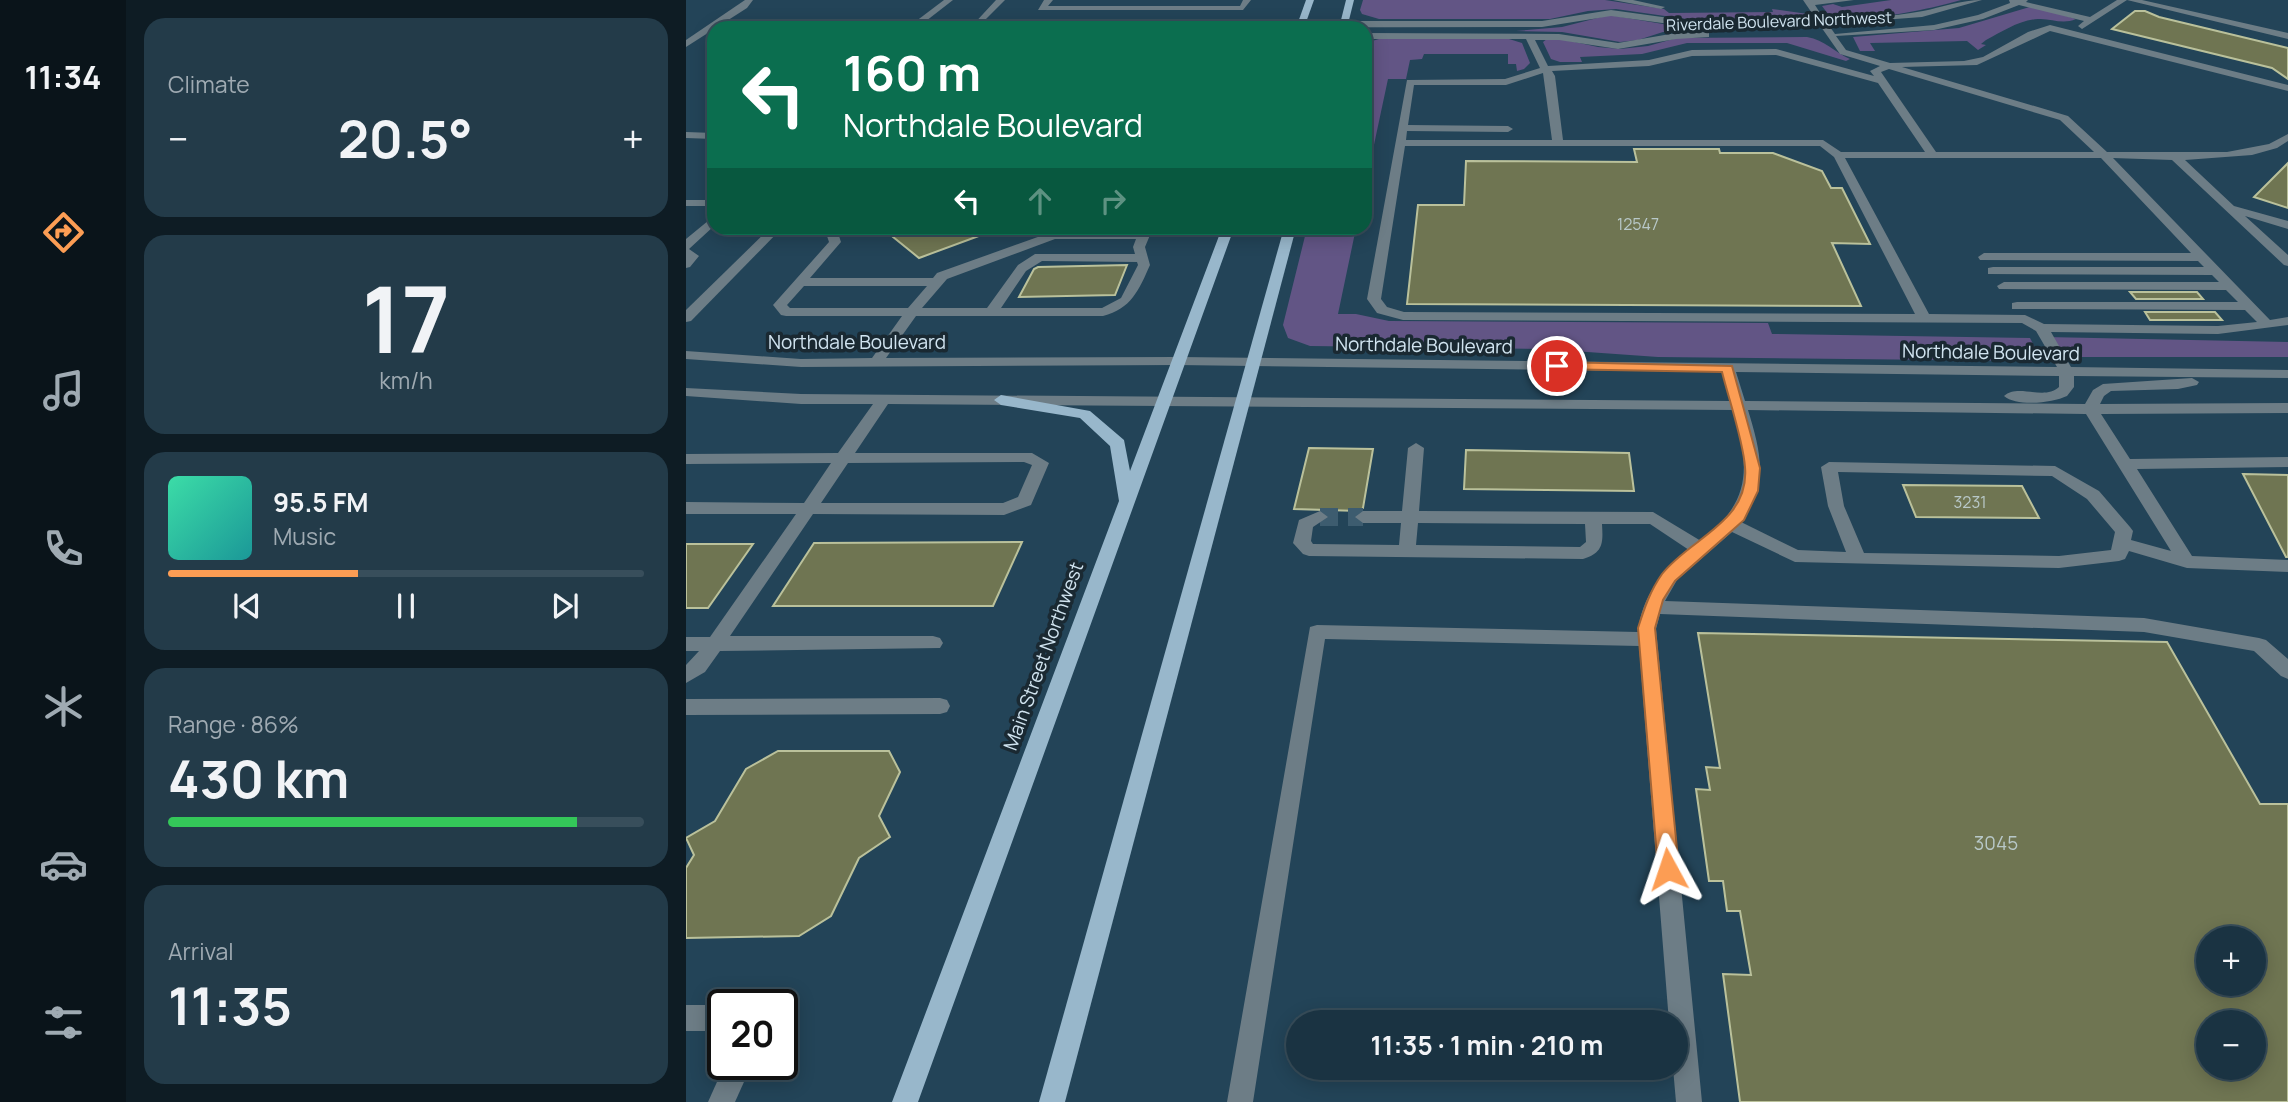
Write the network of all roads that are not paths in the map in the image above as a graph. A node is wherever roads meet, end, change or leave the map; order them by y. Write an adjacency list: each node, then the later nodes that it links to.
1 (749, 0): 24 (street)
2 (949, 0): 25 (street)
3 (1001, 0): 26 (street)
4 (1049, 0): 19 (street)
5 (1080, 0): 19 (street)
6 (1247, 0): 17 (street)
7 (1310, 0): 28 (main road)
8 (1350, 0): 29 (main road)
9 (1617, 0): 18 (street)
10 (1850, 0): 15 (street)
11 (1978, 0): 30 (street, Riverdale Boulevard Northwest)
12 (2008, 0): 16 (street)
13 (2123, 0): 22 (street)
14 (2131, 0): 39 (street)
15 (1808, 1): 30 (street)
16 (2022, 1): 23 (street); 34 (street, Riverdale Boulevard Northwest)
17 (1208, 4): 20 (street)
18 (1661, 7)
19 (1073, 8): 20 (street)
20 (1129, 8): 27 (street)
21 (2095, 8): 22 (street)
22 (2106, 10): 23 (street)
23 (2092, 20): 35 (street)
24 (721, 21)
25 (920, 21)
26 (980, 21)
27 (1122, 21)
28 (1302, 21)
29 (1344, 21)
30 (1823, 23): 31 (street, Riverdale Boulevard Northwest); 34 (street)
31 (1372, 26)
32 (707, 30): 40 (street)
33 (1816, 34): 34 (street, Riverdale Boulevard Northwest)
34 (1830, 34): 41 (street)
35 (2071, 34): 41 (street); 44 (street)
36 (1722, 35): 38 (street, Riverdale Boulevard Northwest)
37 (1372, 36): 38 (street, Riverdale Boulevard Northwest)
38 (1529, 36): 42 (street)
39 (2288, 36)
40 (686, 44)
41 (1886, 66): 43 (street); 54 (street)
42 (1545, 69): 43 (street); 45 (street); 51 (street)
43 (1882, 81): 53 (street)
44 (2288, 88)
45 (1403, 128): 46 (street); 50 (street)
46 (1508, 129)
47 (686, 135): 48 (street)
48 (707, 136)
49 (2288, 137): 55 (street)
50 (1400, 143): 51 (street); 87 (street)
51 (1558, 143): 52 (street)
52 (1838, 155): 53 (street); 87 (street)
53 (1933, 155): 54 (street)
54 (2104, 155): 55 (street); 73 (street)
55 (2173, 155): 58 (street)
56 (686, 203): 57 (street)
57 (707, 203)
58 (2229, 207): 60 (street); 75 (street)
59 (707, 223): 61 (street)
60 (2288, 225)
61 (686, 226)
62 (707, 227): 71 (street)
63 (769, 235): 88 (street)
64 (834, 235): 79 (street)
65 (1053, 235): 70 (street)
66 (1080, 235): 70 (street)
67 (1144, 235): 74 (street)
68 (1224, 235): 94 (main road, Main Street Northwest)
69 (1288, 235): 95 (main road)
70 (1047, 237): 80 (street)
71 (686, 246)
72 (686, 252): 76 (street)
73 (2202, 257): 77 (street); 78 (street)
74 (1143, 258): 86 (street); 86 (street)
75 (2288, 262)
76 (686, 264)
77 (1993, 271): 78 (street); 81 (street)
78 (2216, 271): 82 (street)
79 (800, 282): 80 (street); 85 (street)
80 (937, 282): 85 (street)
81 (2004, 286): 82 (street); 83 (street)
82 (2230, 286): 84 (street)
83 (2017, 306): 84 (street); 89 (street)
84 (2249, 306): 91 (street)
85 (912, 312): 86 (street); 96 (street)
86 (991, 312)
87 (1924, 317): 89 (street)
88 (686, 318)
89 (2025, 319): 92 (street)
90 (2288, 321): 91 (street)
91 (2266, 324): 92 (street)
92 (2041, 328): 98 (street)
93 (686, 355): 96 (street, Northdale Boulevard)
94 (1178, 361): 95 (street, Northdale Boulevard); 96 (street, Northdale Boulevard); 104 (main road, Main Street Northwest)
95 (1255, 362): 97 (street, Northdale Boulevard); 105 (main road)
96 (876, 363)
97 (1728, 369): 98 (street, Northdale Boulevard); 106 (street)
98 (2067, 372): 99 (street, Northdale Boulevard); 107 (street)
99 (2202, 373): 100 (street, Northdale Boulevard); 109 (street)
100 (2288, 374)
101 (686, 393): 102 (street)
102 (883, 400): 103 (street); 112 (street)
103 (1001, 400): 104 (street); 115 (main road)
104 (1164, 400): 105 (street); 115 (main road, Main Street Northwest)
105 (1244, 400): 106 (street); 144 (main road)
106 (1738, 404): 107 (street); 122 (street)
107 (1916, 407): 109 (street)
108 (2288, 408): 109 (street)
109 (2091, 409): 114 (street)
110 (1416, 448): 120 (street)
111 (686, 459): 112 (street)
112 (841, 459): 117 (street); 117 (street)
113 (2288, 462): 114 (street)
114 (2126, 464): 127 (street)
115 (1126, 502): 143 (main road, Main Street Northwest)
116 (686, 508): 117 (street)
117 (807, 509): 133 (street)
118 (1320, 517): 125 (street)
119 (1363, 517): 120 (street)
120 (1410, 517): 121 (street); 125 (street)
121 (1593, 518): 124 (street); 125 (street)
122 (1730, 524): 124 (street); 126 (street)
123 (2121, 543): 126 (street); 126 (street); 127 (street)
124 (1702, 550): 129 (street)
125 (1408, 553)
126 (1858, 559)
127 (2188, 562): 128 (street)
128 (2288, 566)
129 (1653, 607): 130 (street); 135 (street)
130 (1648, 639): 145 (street); 146 (street)
131 (933, 643): 133 (street)
132 (686, 644): 133 (street)
133 (715, 644): 134 (street)
134 (692, 671): 136 (street)
135 (2288, 671)
136 (686, 698)
137 (940, 706): 138 (street)
138 (686, 707)
139 (686, 1018): 140 (street)
140 (707, 1018)
141 (731, 1080): 142 (street)
142 (721, 1102)
143 (905, 1102)
144 (1052, 1102)
145 (1240, 1102)
146 (1689, 1102)

